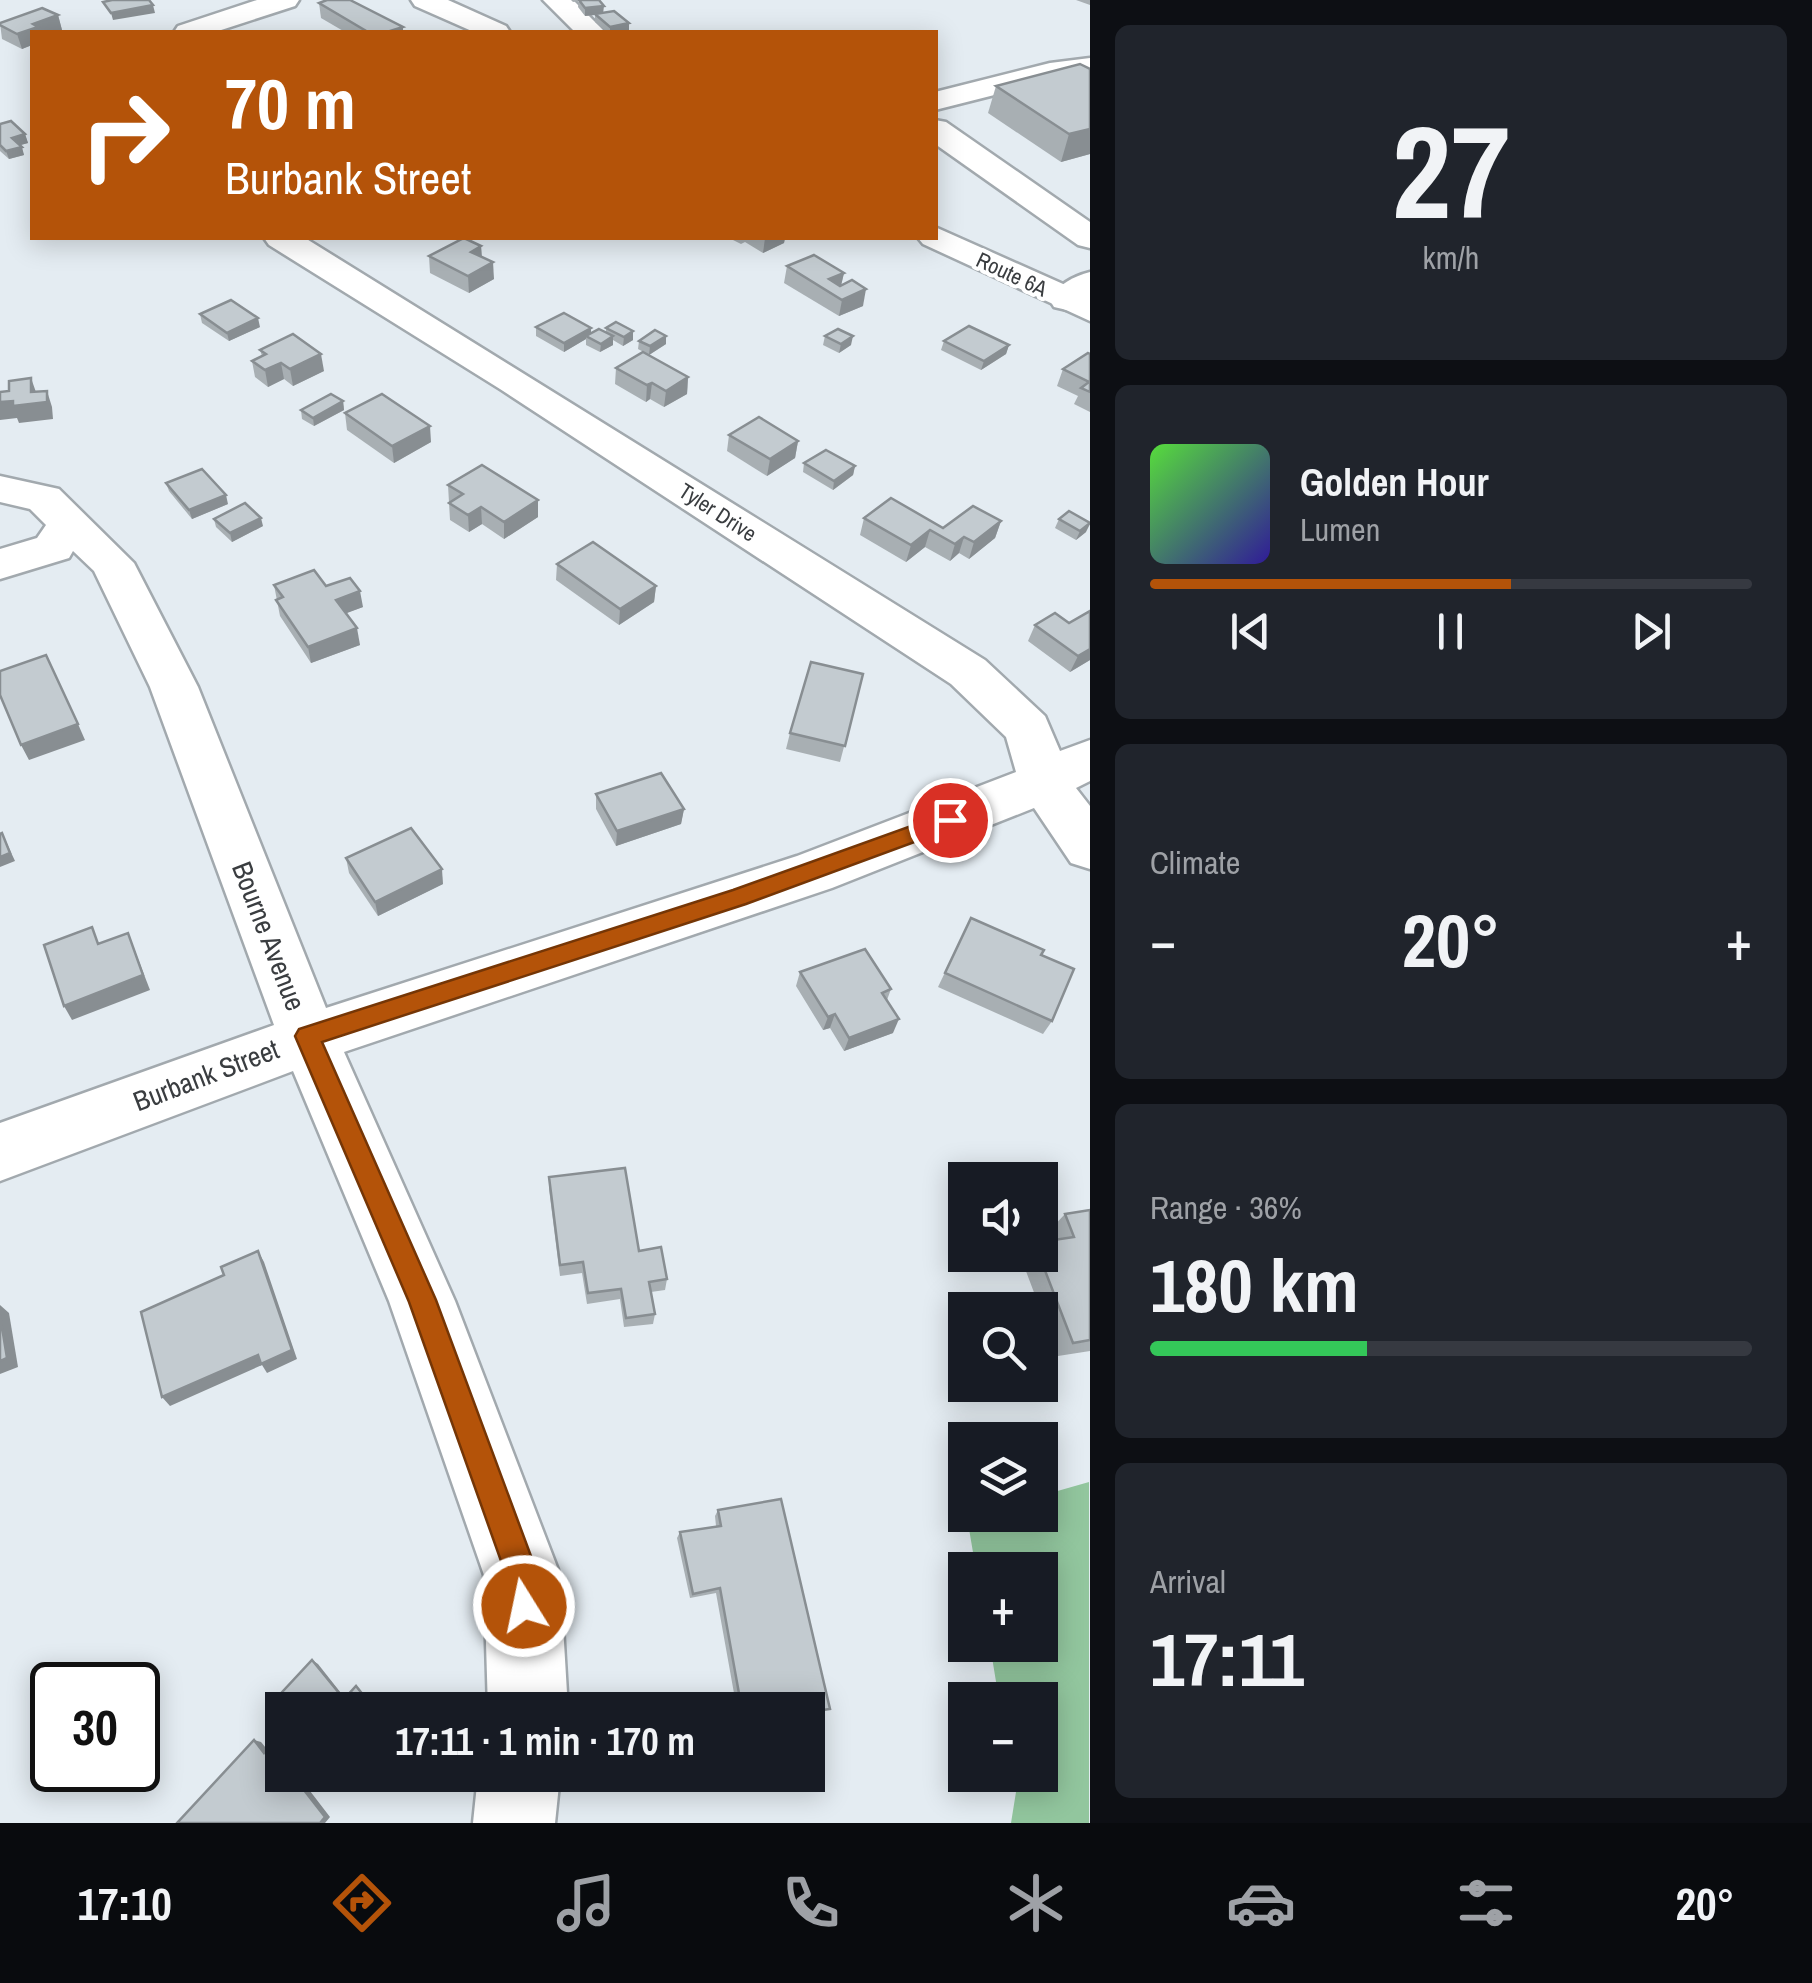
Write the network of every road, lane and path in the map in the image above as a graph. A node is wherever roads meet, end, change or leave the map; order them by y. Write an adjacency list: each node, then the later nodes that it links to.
1 (285, 0): 4 (street)
2 (425, 0): 5 (street)
3 (556, 0): 6 (street)
4 (194, 30)
5 (492, 30)
6 (589, 30)
7 (1090, 67): 8 (street)
8 (938, 100)
9 (938, 131): 10 (street)
10 (1090, 238)
11 (938, 239): 13 (street, Route 6A)
12 (284, 240): 17 (street, Tyler Drive)
13 (1082, 298)
14 (0, 489): 15 (street, Bourne Avenue)
15 (68, 523): 16 (street); 19 (street, Bourne Avenue)
16 (0, 564)
17 (1066, 770): 18 (street, Tyler Drive); 19 (street, Burbank Street)
18 (1090, 848)
19 (308, 1036): 20 (street, Burbank Street); 21 (street, Bourne Avenue)
20 (0, 1152)
21 (527, 1692)
22 (518, 1792): 23 (street)
23 (514, 1823)

